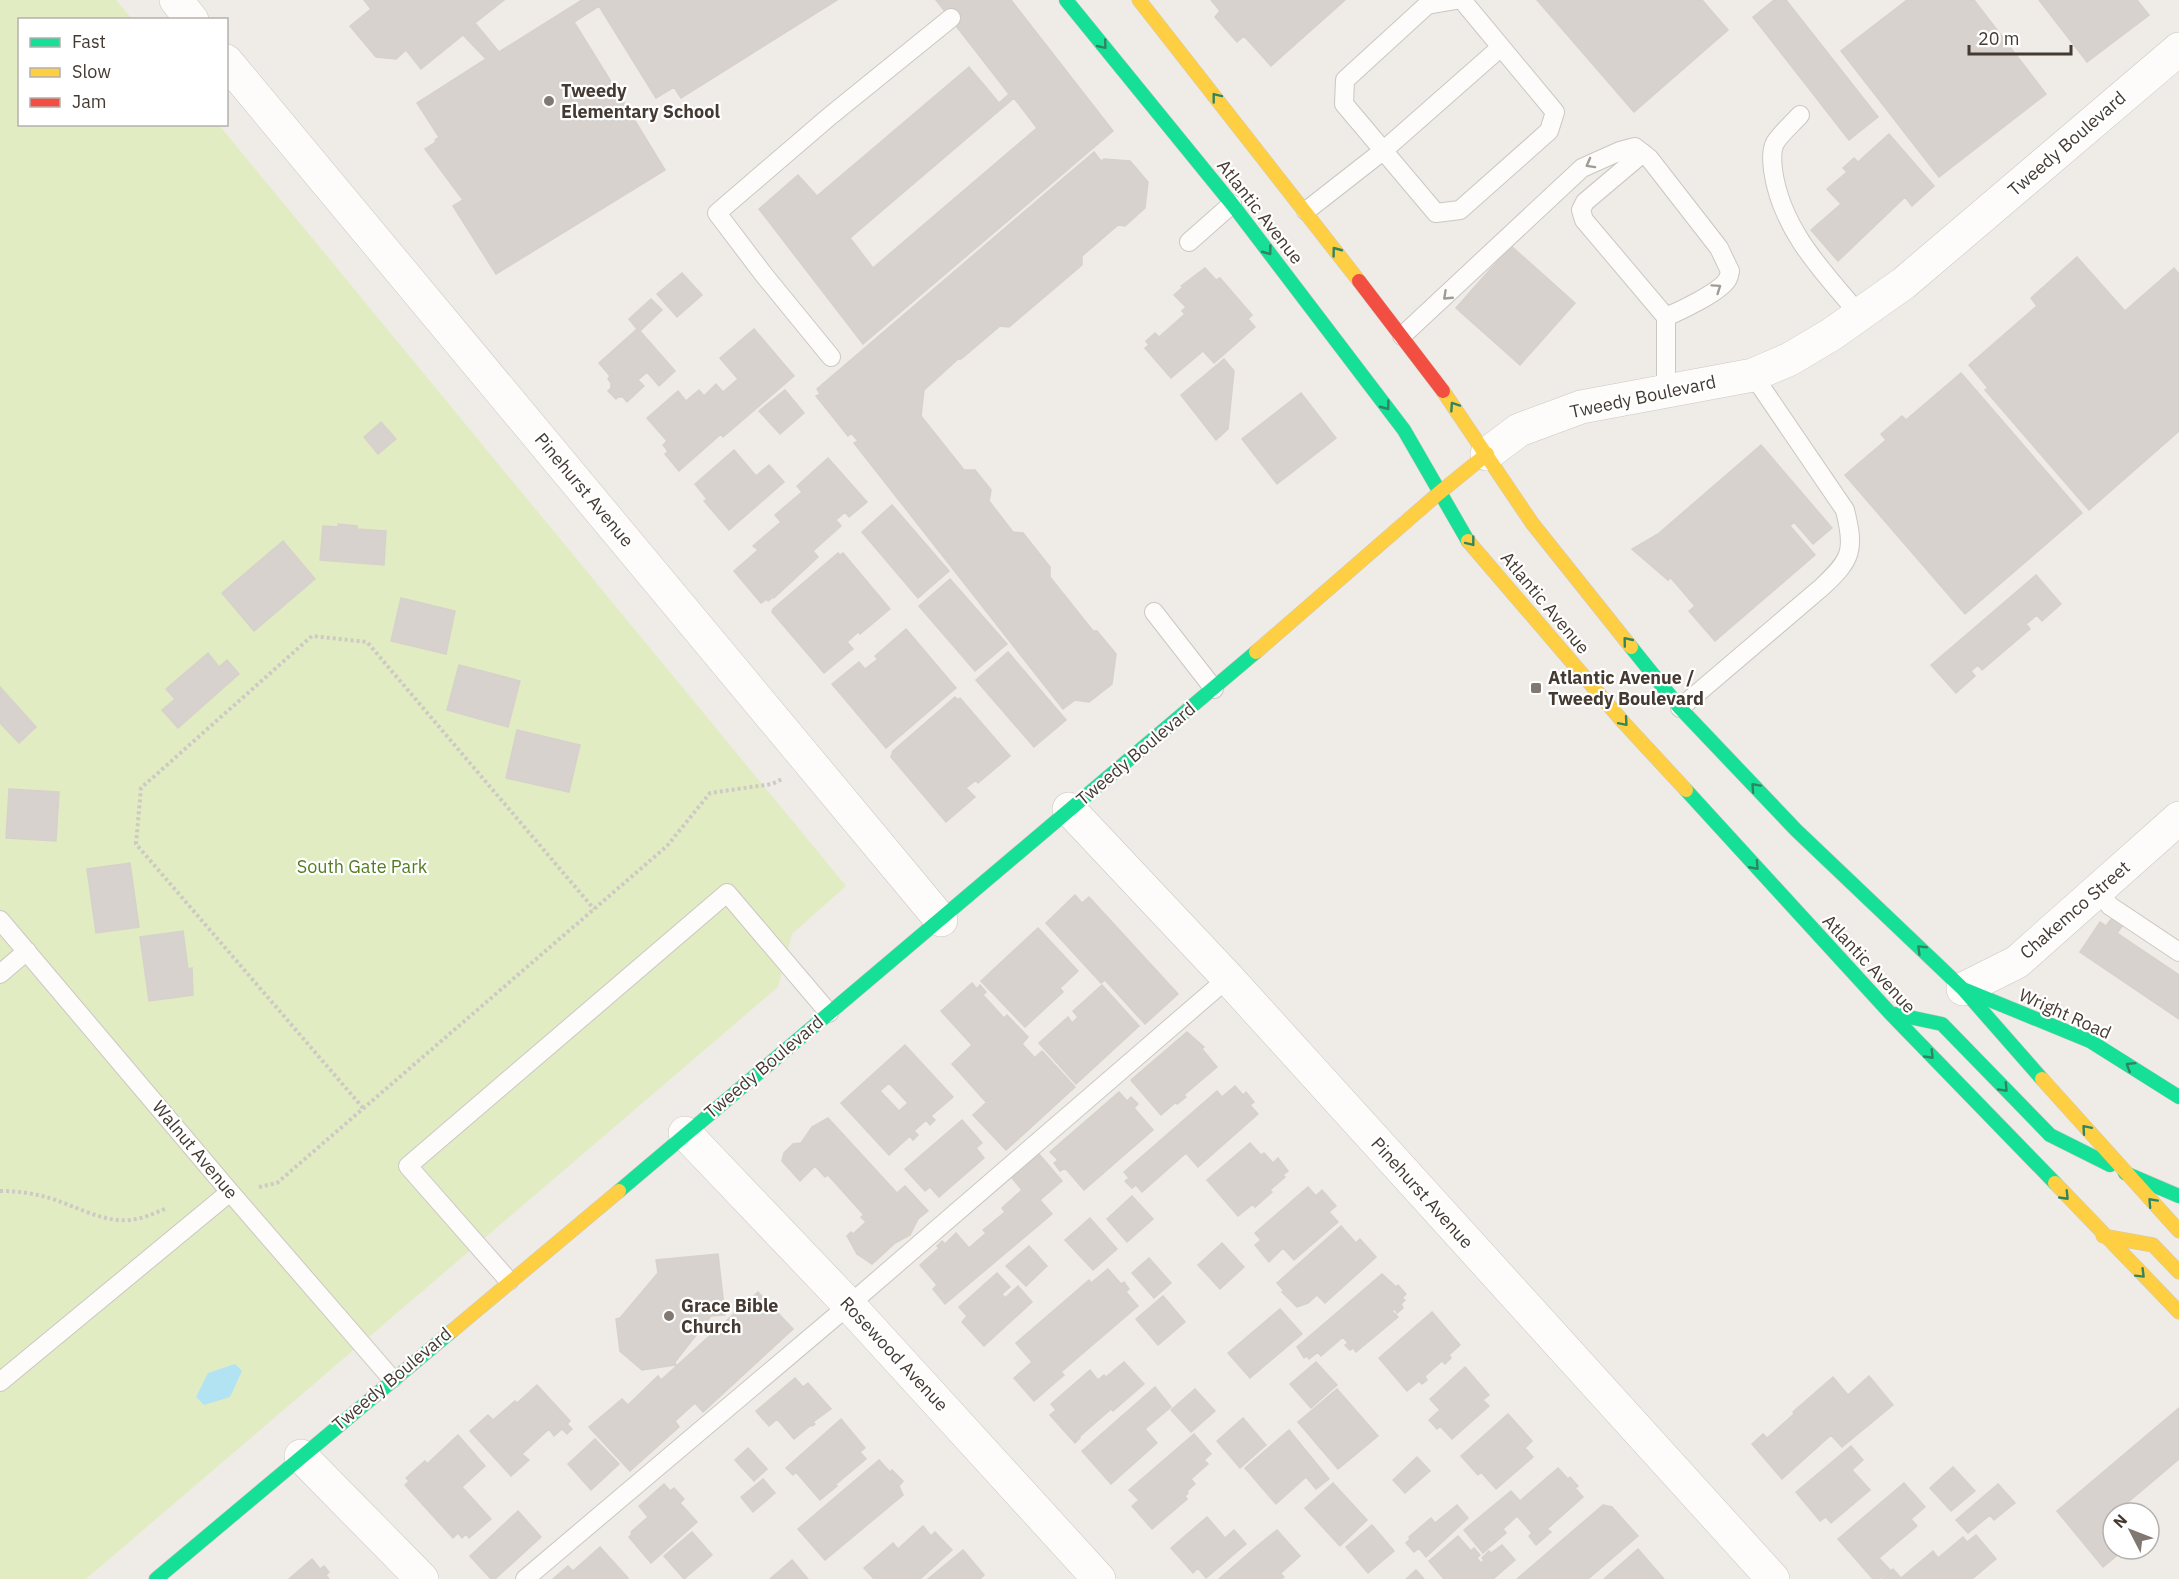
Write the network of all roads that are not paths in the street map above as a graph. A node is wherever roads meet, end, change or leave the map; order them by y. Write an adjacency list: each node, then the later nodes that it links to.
1 (176, 0): 6 (street)
2 (1066, 0): 14 (main road, Atlantic Avenue, one-way to 14)
3 (1139, 0): 15 (main road, Atlantic Avenue, one-way to 3)
4 (1456, 0): 12 (lane)
5 (1462, 0): 8 (lane)
6 (190, 18)
7 (951, 18): 20 (lane)
8 (1501, 47): 12 (lane); 12 (lane)
9 (2179, 49): 17 (street, Tweedy Boulevard)
10 (228, 63): 32 (street, Pinehurst Avenue)
11 (1800, 115): 17 (lane)
12 (1384, 150): 15 (lane)
13 (1643, 153): 18 (lane); 18 (lane, one-way to 13); 19 (lane, one-way to 19)
14 (1232, 204): 16 (lane); 24 (main road, Atlantic Avenue, one-way to 24)
15 (1306, 211): 19 (main road, Atlantic Avenue, one-way to 15)
16 (1189, 242)
17 (1860, 315): 21 (street, Tweedy Boulevard)
18 (1666, 317): 22 (lane)
19 (1402, 336): 23 (main road, Atlantic Avenue, one-way to 19)
20 (831, 357)
21 (1753, 375): 22 (street, Tweedy Boulevard); 27 (lane)
22 (1666, 390): 23 (street, Tweedy Boulevard)
23 (1487, 454): 24 (main road, Tweedy Boulevard); 27 (main road, Atlantic Avenue, one-way to 23)
24 (1439, 493): 26 (main road, Tweedy Boulevard); 39 (main road, Atlantic Avenue, one-way to 39)
25 (1154, 612): 26 (lane)
26 (1214, 689): 28 (main road, Tweedy Boulevard)
27 (1680, 708): 37 (main road, Atlantic Avenue, one-way to 27)
28 (1069, 809): 32 (main road, Tweedy Boulevard); 36 (street, Pinehurst Avenue)
29 (2179, 818): 30 (street, Chakemco Street)
30 (2098, 890): 34 (lane); 37 (street, Chakemco Street)
31 (0, 920): 33 (lane, Walnut Avenue)
32 (941, 920): 38 (main road, Tweedy Boulevard)
33 (27, 951): 35 (lane); 43 (lane, Walnut Avenue)
34 (2179, 952)
35 (0, 975)
36 (1228, 978): 49 (lane); 58 (street, Pinehurst Avenue)
37 (1964, 989): 40 (main road, Wright Road, one-way to 37); 42 (main road, Atlantic Avenue, one-way to 37)
38 (829, 1013): 41 (main road, Tweedy Boulevard); 48 (lane)
39 (1890, 1013): 42 (main road, one-way to 42); 46 (main road, Atlantic Avenue, one-way to 46)
40 (2179, 1097)
41 (685, 1133): 48 (main road, Tweedy Boulevard); 49 (street, Rosewood Avenue)
42 (2125, 1173): 44 (main road); 45 (main road, Atlantic Avenue, one-way to 42)
43 (230, 1192): 51 (lane, Walnut Avenue); 52 (lane)
44 (2179, 1196)
45 (2179, 1231)
46 (2103, 1236): 47 (main road); 50 (main road, Atlantic Avenue, one-way to 50)
47 (2179, 1272)
48 (509, 1281): 51 (main road, Tweedy Boulevard)
49 (849, 1305): 56 (lane); 57 (street, Rosewood Avenue)
50 (2179, 1312)
51 (392, 1379): 53 (main road, Tweedy Boulevard)
52 (0, 1383)
53 (301, 1456): 54 (main road, Tweedy Boulevard); 55 (street)
54 (156, 1579)
55 (422, 1579)
56 (525, 1579)
57 (1099, 1579)
58 (1773, 1579)

